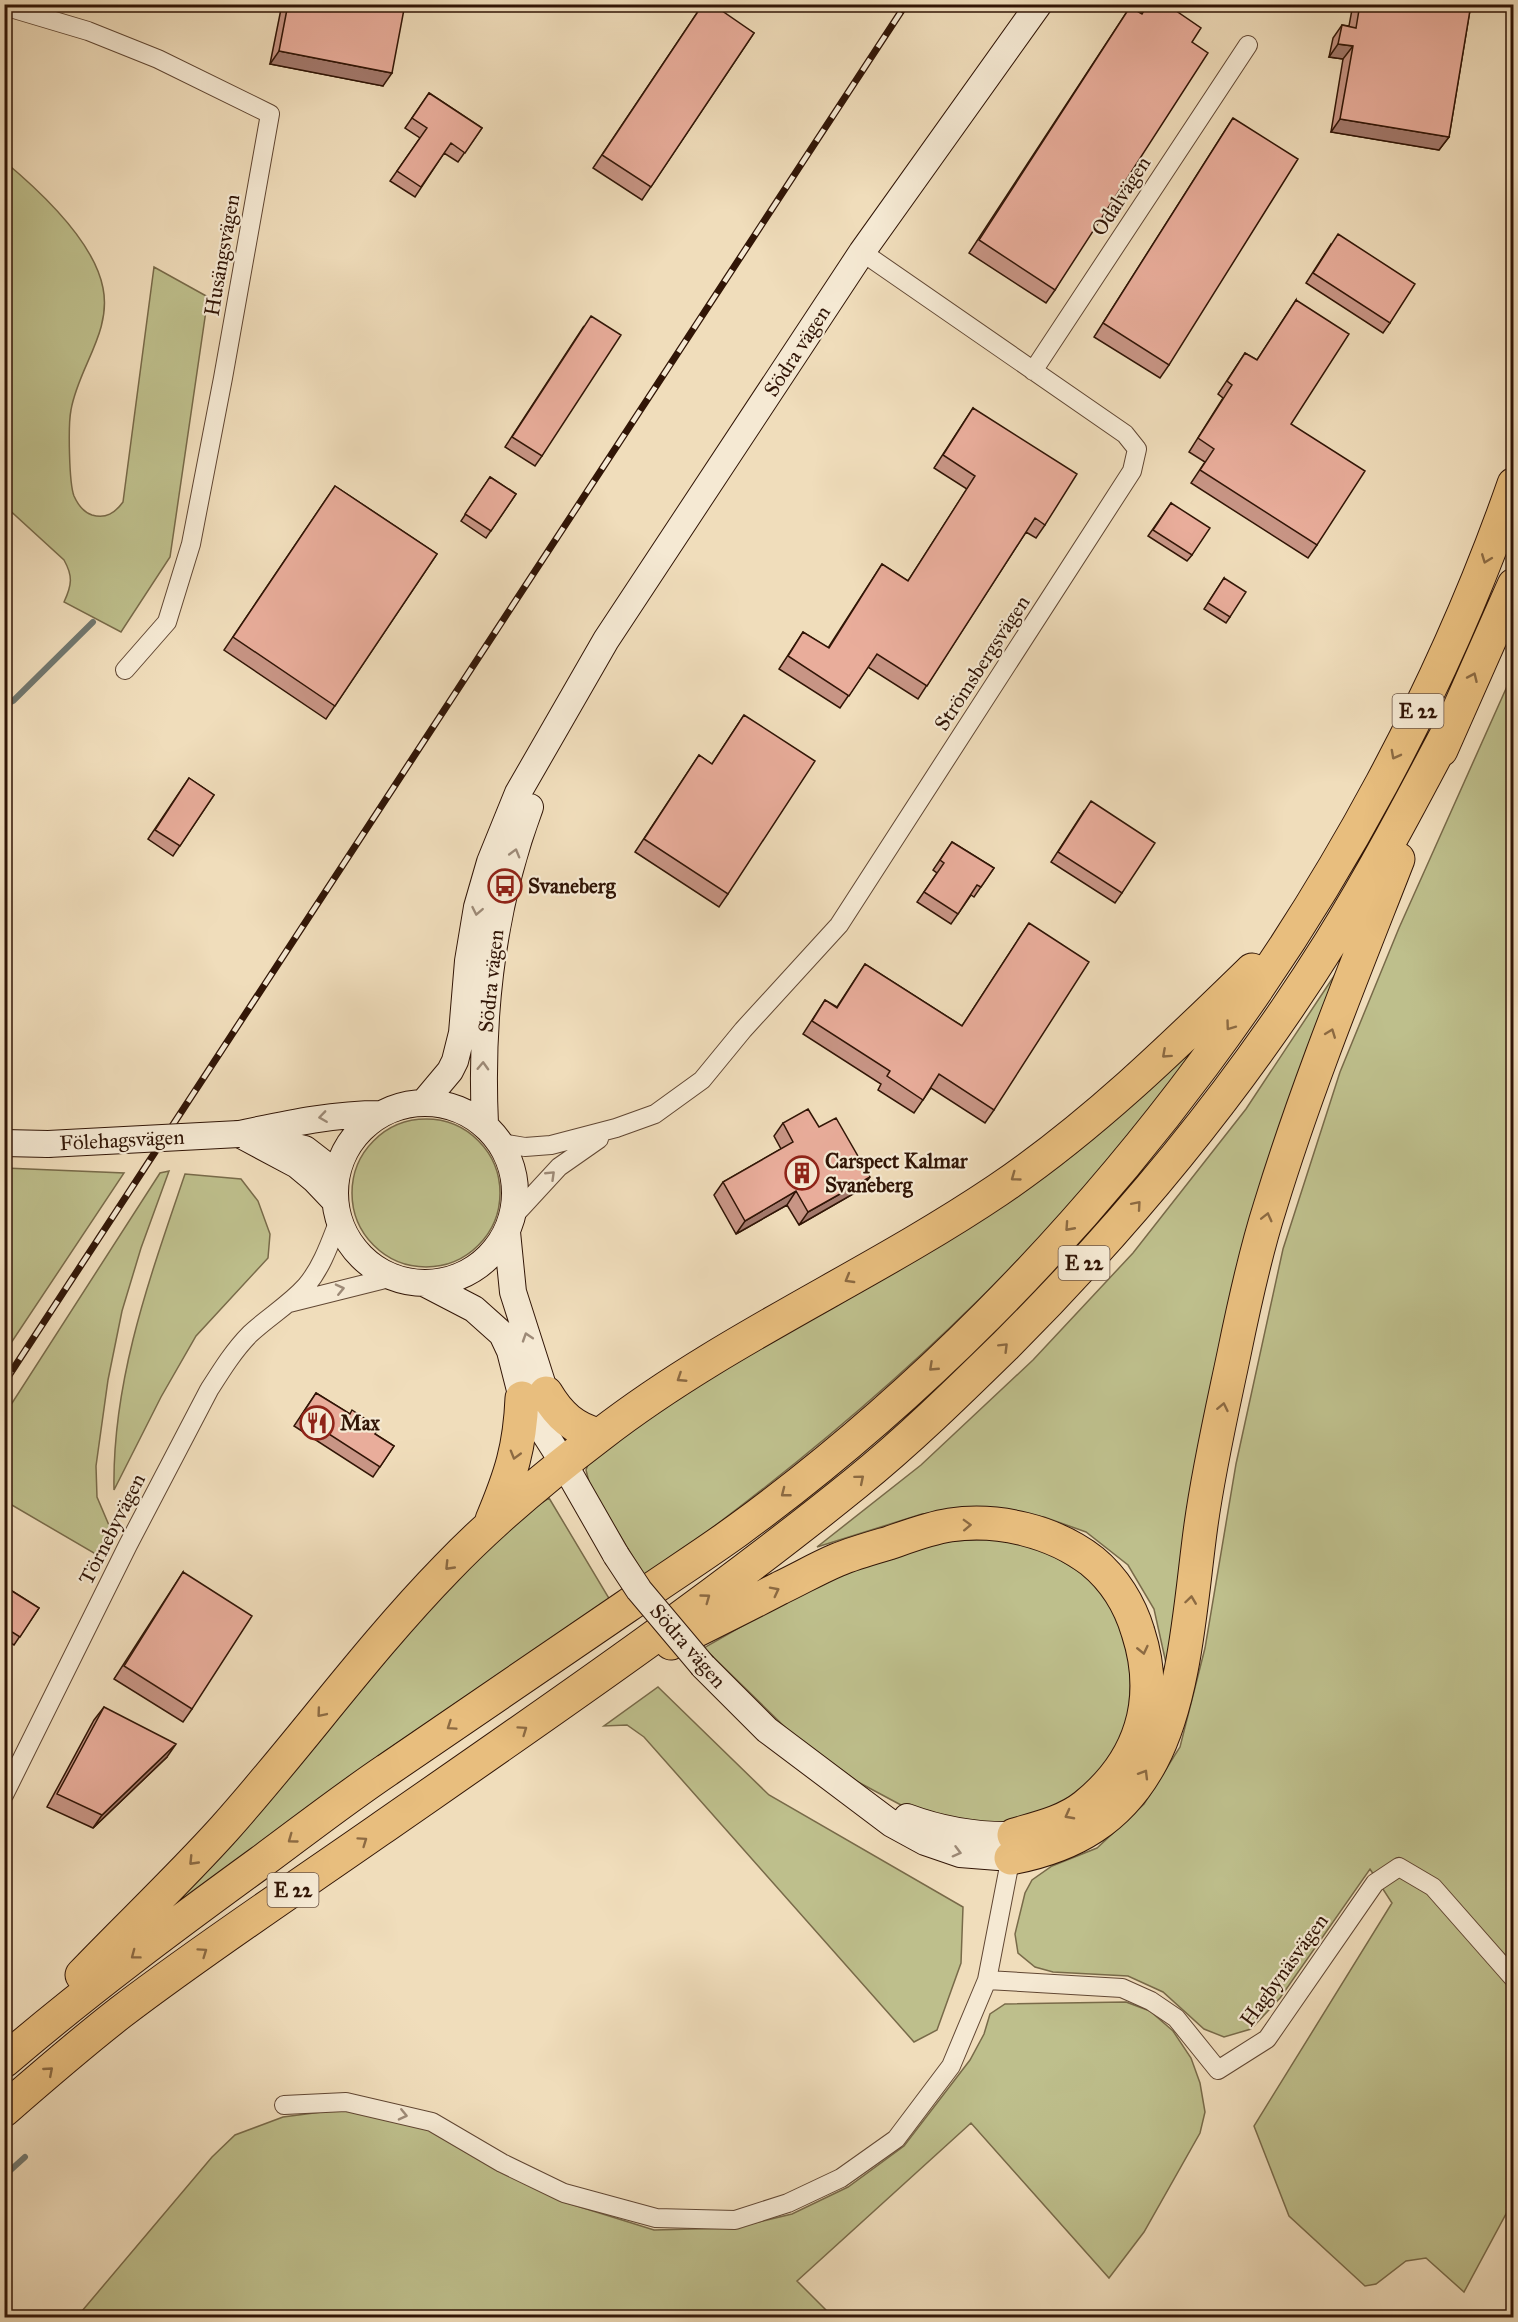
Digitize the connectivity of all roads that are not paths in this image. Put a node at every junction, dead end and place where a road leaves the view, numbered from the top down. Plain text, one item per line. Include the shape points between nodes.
1 (1039, 4) edge
2 (4, 6) edge
3 (1248, 45) dead end
4 (862, 252) junction
5 (1033, 371) junction
6 (1514, 484) edge
7 (1514, 585) edge
8 (125, 670) dead end
9 (568, 705) junction
10 (1449, 730) junction
11 (1298, 925) junction
12 (424, 1102) junction
13 (381, 1114) junction
14 (616, 1128) junction
15 (239, 1134) junction
16 (493, 1134) junction
17 (4, 1143) edge
18 (336, 1173) junction
19 (337, 1210) junction
20 (509, 1225) junction
21 (393, 1277) junction
22 (424, 1283) junction
23 (288, 1304) junction
24 (534, 1395) junction
25 (599, 1435) junction
26 (564, 1464) junction
27 (490, 1525) junction
28 (591, 1683) junction
29 (4, 1795) edge
30 (1012, 1847) junction
31 (1514, 1979) edge
32 (987, 1980) junction
33 (4, 2055) edge
34 (4, 2061) edge
35 (284, 2105) dead end
36 (4, 2110) edge

1 - 4 main road, Södra vägen
2 - 8 street, Husängsvägen via 88,31 158,59 270,114 191,544 167,622
3 - 5 street, Odalvägen
4 - 5 street, Strömsbergsvägen
4 - 9 main road, Södra vägen via 606,640
5 - 14 street, Strömsbergsvägen via 1125,434 1137,449 1132,471 839,925 702,1080 655,1114
6 -> 11 highway, E 22 via 1473,593 1415,717 1356,830
10 -> 7 highway, E 22
9 -> 12 main road, Södra vägen via 518,793 490,862 477,907 459,1048 450,1071
16 -> 9 main road, Södra vägen via 483,1080 484,1038 500,906 521,830
28 -> 10 highway, E 22 via 860,1480 959,1392 1138,1205 1272,1030 1323,953 1386,848
30 -> 10 highway via 1039,1853 1096,1826 1138,1783 1166,1731 1183,1658 1208,1481 1269,1208 1320,1060
11 -> 25 highway via 1115,1100 999,1190 740,1340
11 -> 34 highway, E 22 via 1243,1009 1110,1182 1021,1281 935,1366 839,1451 739,1529 379,1775 101,1981
12 - 13 main road via 401,1105
12 - 16 main road via 456,1108
13 -> 15 main road, Fölehagsvägen via 319,1117
13 - 18 main road via 352,1140
14 - 16 street, Strömsbergsvägen via 551,1145 525,1147
20 -> 14 street, Strömsbergsvägen via 559,1167
15 - 17 main road, Fölehagsvägen, bridge
15 - 18 main road, Fölehagsvägen via 305,1149
15 - 19 main road via 297,1166 315,1180
16 - 20 main road via 510,1160 515,1179 516,1199
18 - 19 main road
19 - 21 main road via 347,1239 360,1255
19 - 23 street, Törnebyvägen via 318,1268
20 - 22 main road via 487,1259 468,1272
24 -> 20 main road, Södra vägen via 513,1292
21 - 22 main road
23 -> 21 street, Törnebyvägen
22 - 24 main road, Södra vägen via 474,1308 502,1334
23 - 29 street, Törnebyvägen via 248,1337 209,1390
24 - 25 highway via 572,1425
24 - 26 main road, Södra vägen
24 -> 27 highway via 507,1486
25 - 26 highway
26 - 27 highway
26 - 30 main road, Södra vägen, bridge via 639,1590 703,1666 767,1730 892,1824 926,1842 960,1854
27 -> 33 highway via 412,1607 224,1830
28 -> 30 highway via 836,1560 950,1525 1008,1526 1040,1533 1093,1562 1114,1584 1131,1611 1148,1669 1148,1698 1140,1730 1126,1760 1107,1786 1084,1807
36 -> 28 highway, E 22 via 120,2013 202,1952
30 - 32 street
31 - 32 street, Hagbynäsvägen via 1433,1887 1399,1867 1375,1883 1267,2039 1218,2070 1176,2019 1151,2001 1122,1988
35 -> 32 street via 346,2102 432,2122 564,2193 656,2218 735,2220 788,2203 842,2178 896,2139 951,2066

